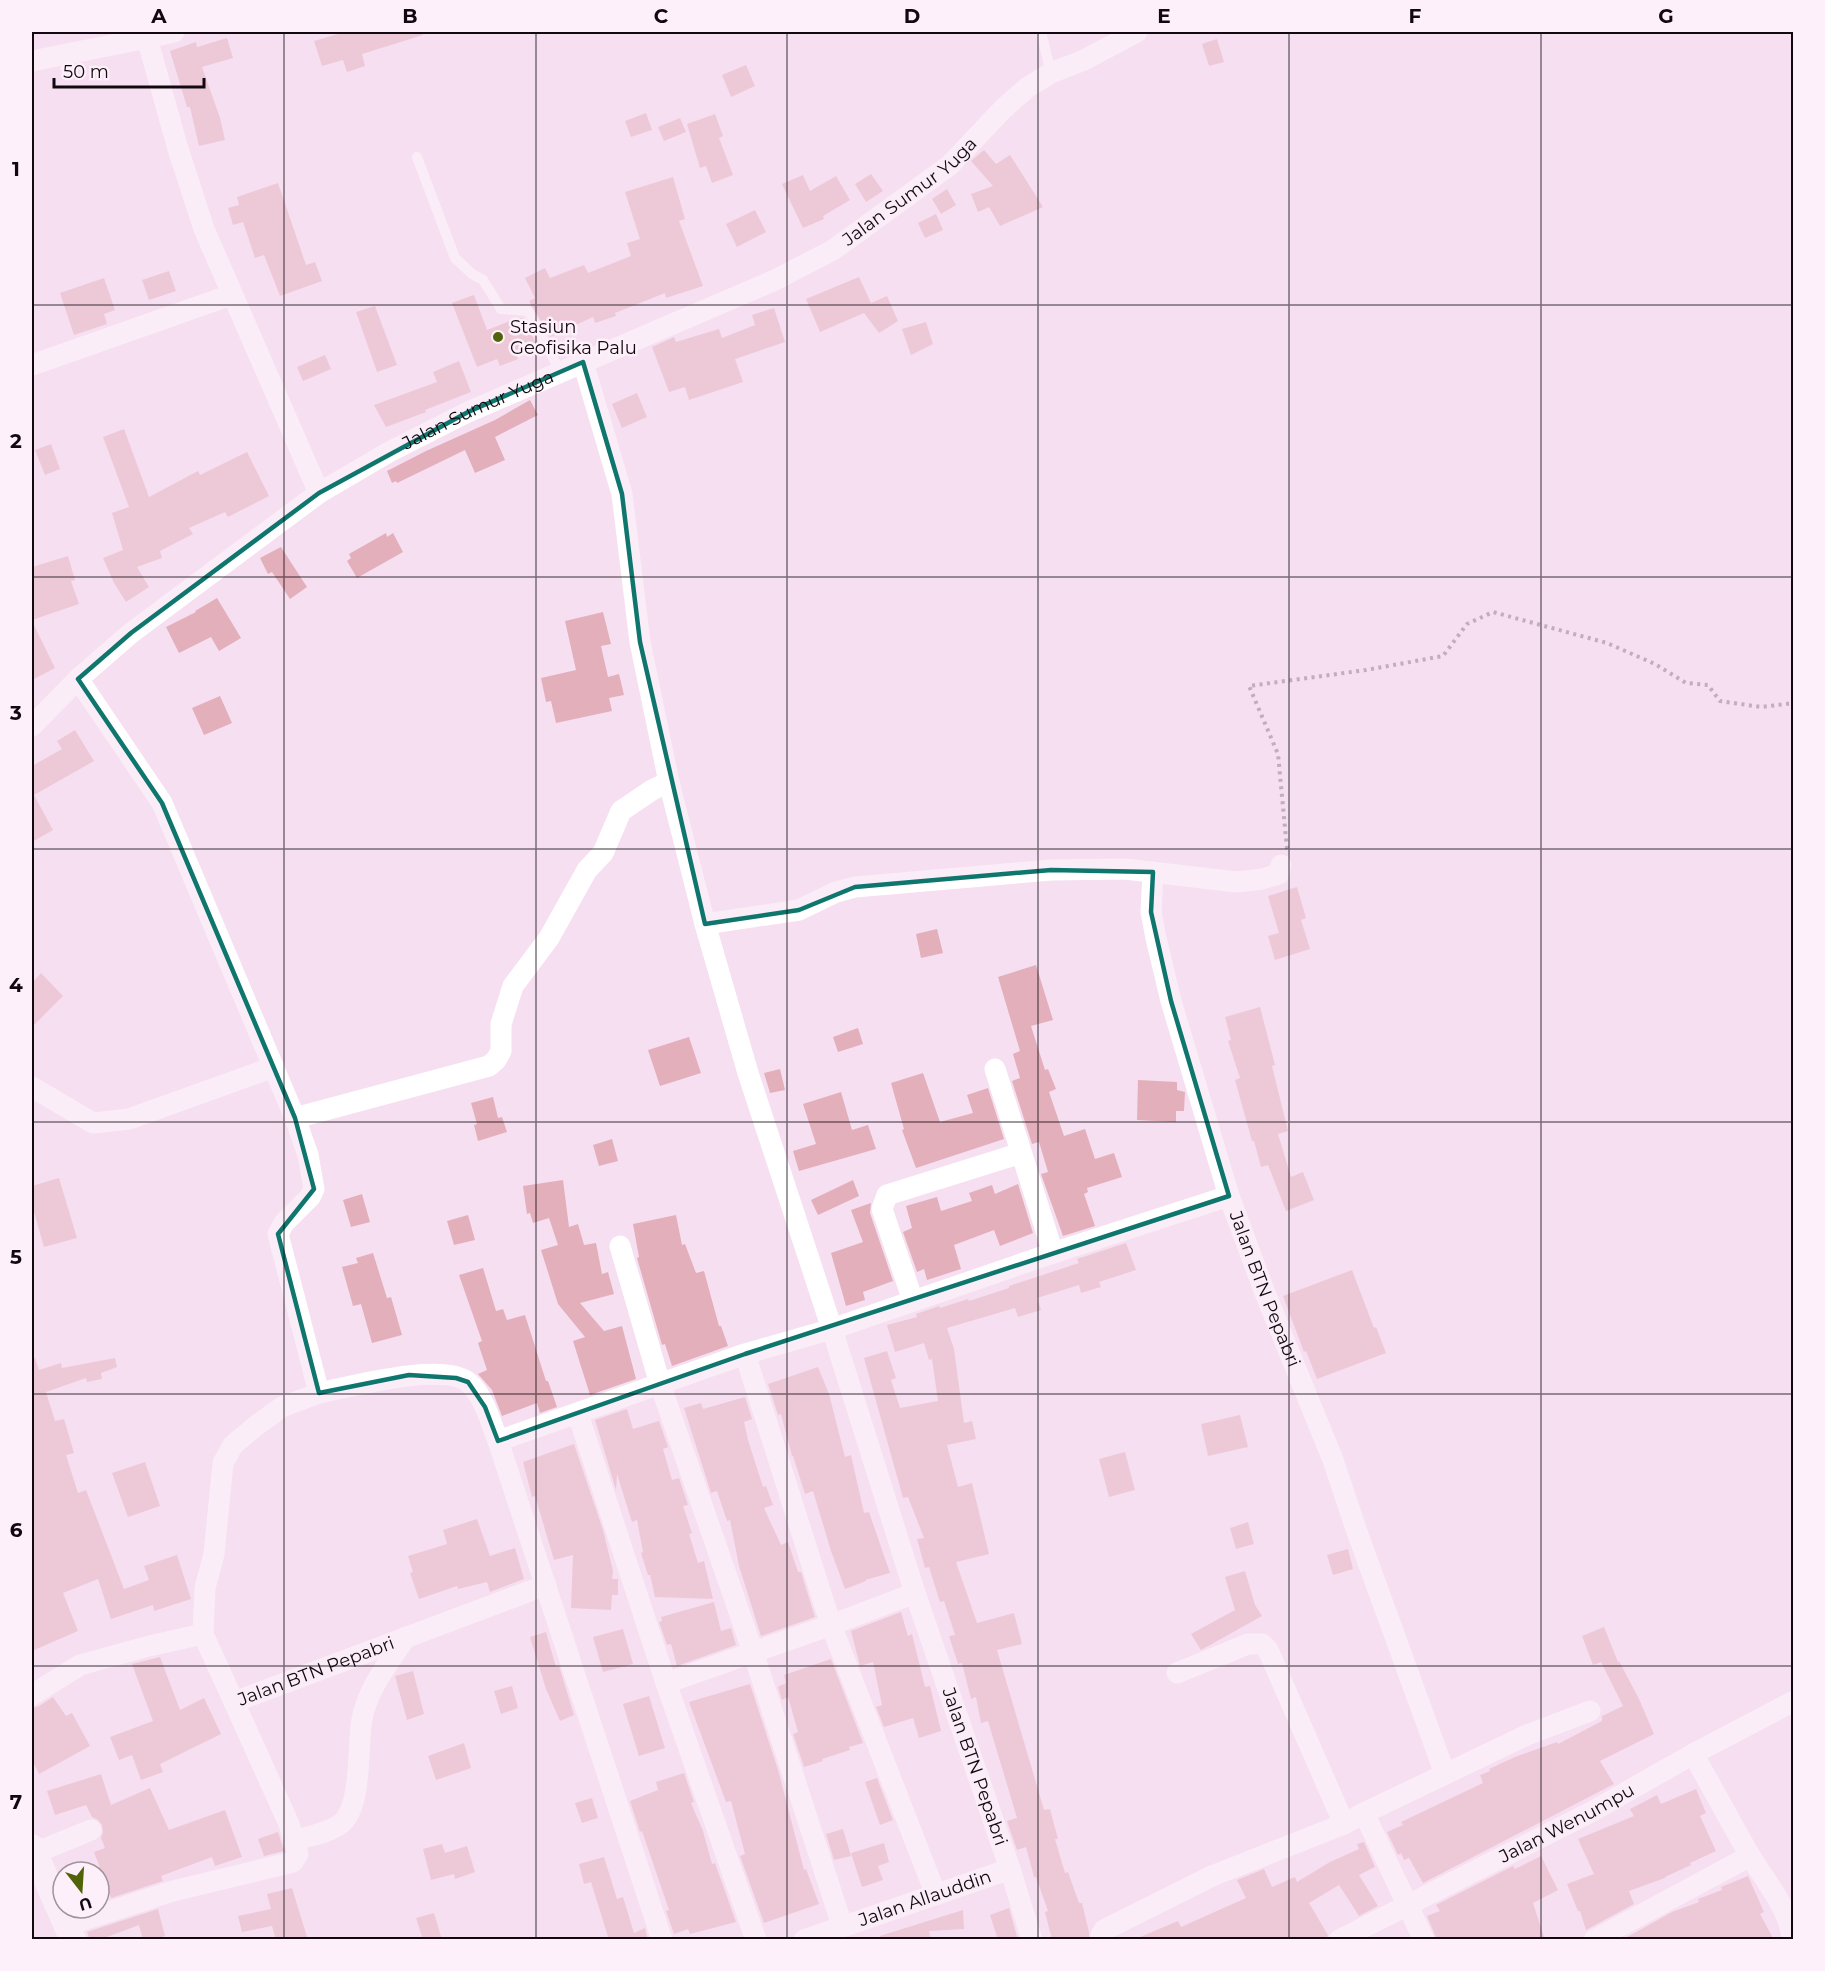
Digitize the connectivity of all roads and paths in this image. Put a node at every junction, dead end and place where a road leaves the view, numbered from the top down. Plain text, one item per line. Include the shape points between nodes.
1 (174, 32) edge
2 (1041, 32) edge
3 (1137, 32) edge
4 (134, 37) edge
5 (32, 61) edge
6 (1051, 73) junction
7 (417, 157) dead end
8 (231, 296) junction
9 (583, 362) junction
10 (32, 365) edge
11 (560, 371) junction
12 (319, 493) junction
13 (78, 679) junction
14 (1794, 703) edge
15 (32, 726) edge
16 (669, 782) junction
17 (1281, 865) joint
18 (1154, 872) junction
19 (705, 924) junction
20 (274, 1067) junction
21 (995, 1069) dead end
22 (32, 1088) edge
23 (295, 1118) junction
24 (1021, 1153) junction
25 (1229, 1197) junction
26 (620, 1246) dead end
27 (1053, 1253) junction
28 (913, 1301) junction
29 (832, 1329) junction
30 (744, 1354) junction
31 (660, 1384) junction
32 (319, 1393) junction
33 (578, 1413) junction
34 (498, 1441) junction
35 (546, 1585) junction
36 (915, 1593) junction
37 (831, 1625) junction
38 (203, 1634) junction
39 (406, 1637) junction
40 (753, 1652) junction
41 (1177, 1673) dead end
42 (666, 1683) junction
43 (32, 1695) edge
44 (1794, 1701) edge
45 (234, 1702) junction
46 (1590, 1711) dead end
47 (1693, 1754) junction
48 (1445, 1774) junction
49 (1364, 1812) junction
50 (1344, 1824) junction
51 (91, 1830) dead end
52 (295, 1840) junction
53 (34, 1856) edge
54 (1750, 1856) junction
55 (1010, 1869) junction
56 (936, 1895) junction
57 (1407, 1905) junction
58 (842, 1925) junction
59 (70, 1932) edge
60 (662, 1940) edge
61 (756, 1940) edge
62 (804, 1940) edge
63 (1032, 1940) edge
64 (1102, 1940) edge
65 (1339, 1940) edge
66 (1424, 1940) edge
67 (1594, 1940) edge
68 (1792, 1940) edge

1 - 4 street
2 - 6 lane
3 - 6 street, Jalan Sumur Yuga
4 - 5 street
4 - 8 street
6 - 9 street, Jalan Sumur Yuga via 1004,108 950,165 833,250 775,280
7 - 11 lane via 455,258 483,280 501,309 528,311
8 - 10 street
8 - 12 street
9 - 11 street, Jalan Sumur Yuga
9 - 16 street via 622,494 635,609
11 - 12 street, Jalan Sumur Yuga via 388,452
12 - 13 street, Jalan Sumur Yuga via 131,633
13 - 15 street, Jalan Sumur Yuga
13 - 20 street via 162,803
14 - 17 path via 1761,707 1720,701 1708,685 1686,683 1607,643 1493,612 1467,624 1443,656 1249,686 1278,754 1287,853
16 - 19 street
16 - 23 street via 621,811 603,853 587,870 549,938 513,986 501,1024 501,1051 496,1060 489,1066
17 - 18 street via 1279,874 1236,882
18 - 19 street via 1009,872 855,887 799,910
18 - 25 street via 1151,912 1156,938
19 - 29 street via 748,1073
20 - 22 street via 129,1119 93,1123
20 - 23 street
21 - 24 street
23 - 32 street via 314,1189 278,1234
24 - 27 street
24 - 28 street via 887,1195 882,1209
25 - 27 street, Jalan BTN Pepabri
25 - 48 street, Jalan BTN Pepabri via 1333,1460
26 - 31 street
27 - 28 street, Jalan BTN Pepabri
28 - 29 street, Jalan BTN Pepabri
29 - 30 street, Jalan BTN Pepabri
29 - 36 street, Jalan BTN Pepabri
30 - 31 street, Jalan BTN Pepabri
30 - 37 street
31 - 33 street, Jalan BTN Pepabri
31 - 40 street
32 - 34 street via 409,1375 456,1378 468,1382 485,1407
32 - 38 street via 282,1407 257,1425 233,1445 223,1463 215,1544 205,1588
33 - 34 street, Jalan BTN Pepabri
33 - 42 street
34 - 35 street
35 - 39 street, Jalan BTN Pepabri
35 - 60 street
36 - 37 street
36 - 55 street, Jalan BTN Pepabri
37 - 40 street
37 - 56 street
38 - 43 street via 80,1665
38 - 45 street
39 - 45 street, Jalan BTN Pepabri
39 - 52 street via 378,1678 362,1717 358,1780 352,1806 341,1824
40 - 42 street
40 - 58 street
41 - 50 street via 1248,1644 1262,1644
42 - 61 street
44 - 47 street, Jalan Wenumpu
45 - 52 street, Jalan BTN Pepabri
46 - 48 street
47 - 54 street
47 - 57 street, Jalan Wenumpu via 1593,1811
48 - 49 street
49 - 50 street
49 - 57 street
50 - 64 street via 1212,1876 1104,1930
51 - 53 street
52 - 59 street via 298,1854 293,1862 173,1891
53 - 59 street
54 - 67 street
54 - 68 street via 1791,1928
55 - 56 street, Jalan Allauddin
55 - 63 street, Jalan BTN Pepabri
56 - 58 street, Jalan Allauddin
57 - 65 street, Jalan Wenumpu
57 - 66 street
58 - 62 street, Jalan Allauddin

